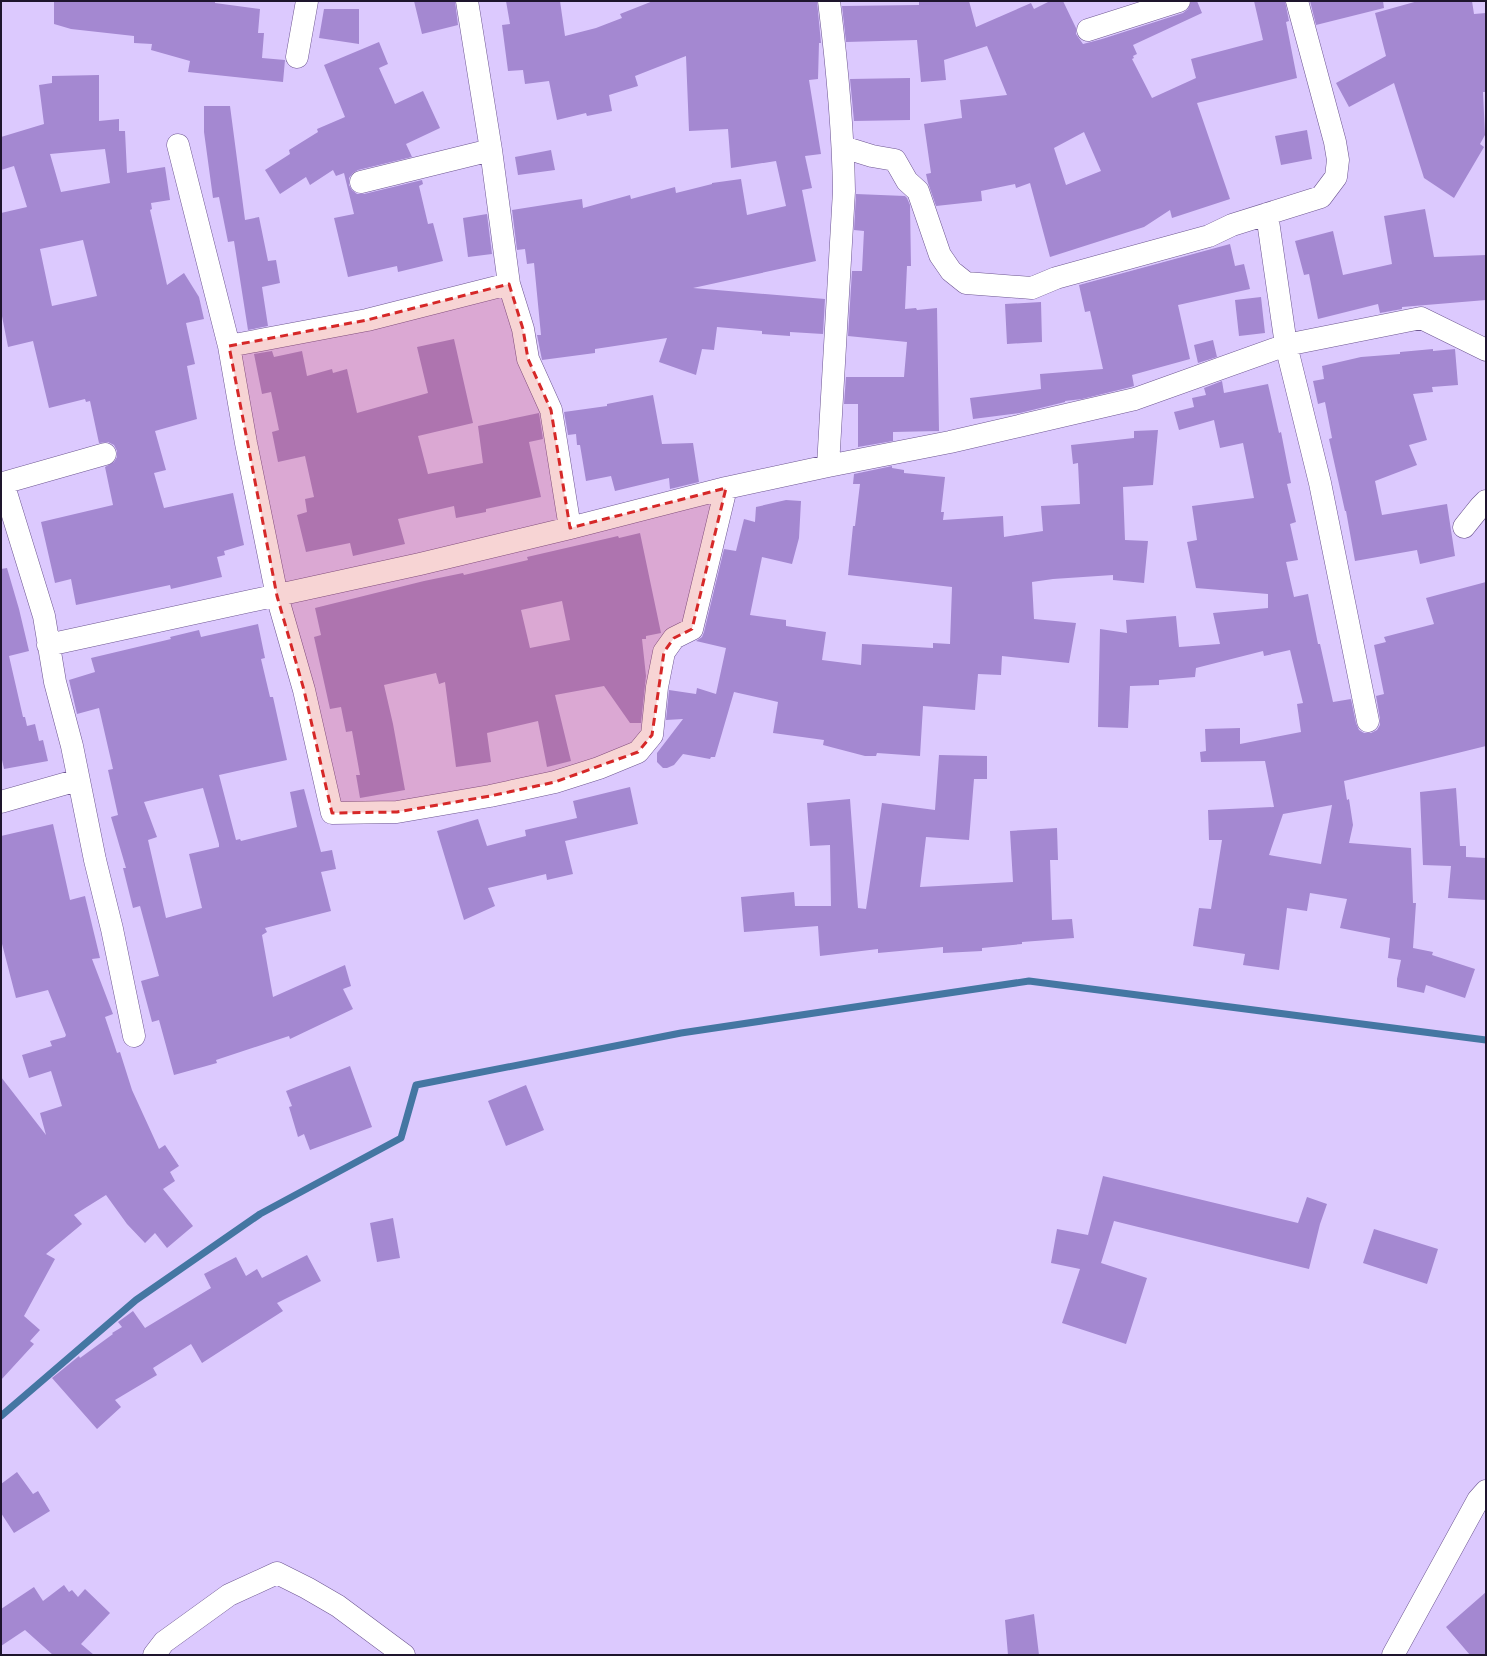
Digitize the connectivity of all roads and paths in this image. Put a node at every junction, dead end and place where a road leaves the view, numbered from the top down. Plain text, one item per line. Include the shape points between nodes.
1 (307, 1) edge
2 (467, 1) edge
3 (829, 1) edge
4 (1179, 1) edge
5 (1297, 1) edge
6 (1088, 30) dead end
7 (296, 57) dead end
8 (178, 146) dead end
9 (843, 147) junction
10 (491, 150) junction
11 (361, 182) dead end
12 (1267, 214) junction
13 (508, 284) junction
14 (1286, 345) junction
15 (229, 346) junction
16 (1486, 350) edge
17 (105, 454) dead end
18 (828, 466) junction
19 (2, 479) edge
20 (726, 488) junction
21 (1486, 502) edge
22 (1, 518) edge
23 (1464, 527) dead end
24 (570, 528) junction
25 (277, 596) junction
26 (48, 645) junction
27 (1368, 721) dead end
28 (78, 780) junction
29 (1, 802) edge
30 (134, 1036) dead end
31 (1483, 1500) edge
32 (154, 1655) edge
33 (404, 1655) edge
34 (1393, 1655) edge

1 - 7 street
2 - 10 street
3 - 9 street via 839,84
4 - 6 street
5 - 12 street via 1335,142 1338,160 1336,177 1321,197
8 - 15 street
9 - 12 street via 895,160 907,181 918,191 940,254 951,271 966,283 1032,288 1056,278 1209,236 1232,224
9 - 18 street via 844,191
10 - 11 street
10 - 13 street
12 - 14 street
13 - 15 street via 367,320
13 - 24 street via 523,329 528,359 551,410
14 - 16 street via 1421,318
14 - 18 street via 1135,399 950,442
14 - 27 street via 1320,483
15 - 25 street
17 - 19 street
18 - 20 street
19 - 22 street
19 - 26 street via 44,616
20 - 24 street
20 - 25 street via 692,629 674,638 664,652 652,735 638,752 555,782 397,812 332,813 304,690
21 - 23 street
24 - 25 street
25 - 26 street
26 - 28 street
28 - 29 street
28 - 30 street
31 - 34 street
32 - 33 street via 164,1642 229,1595 277,1573 338,1606

